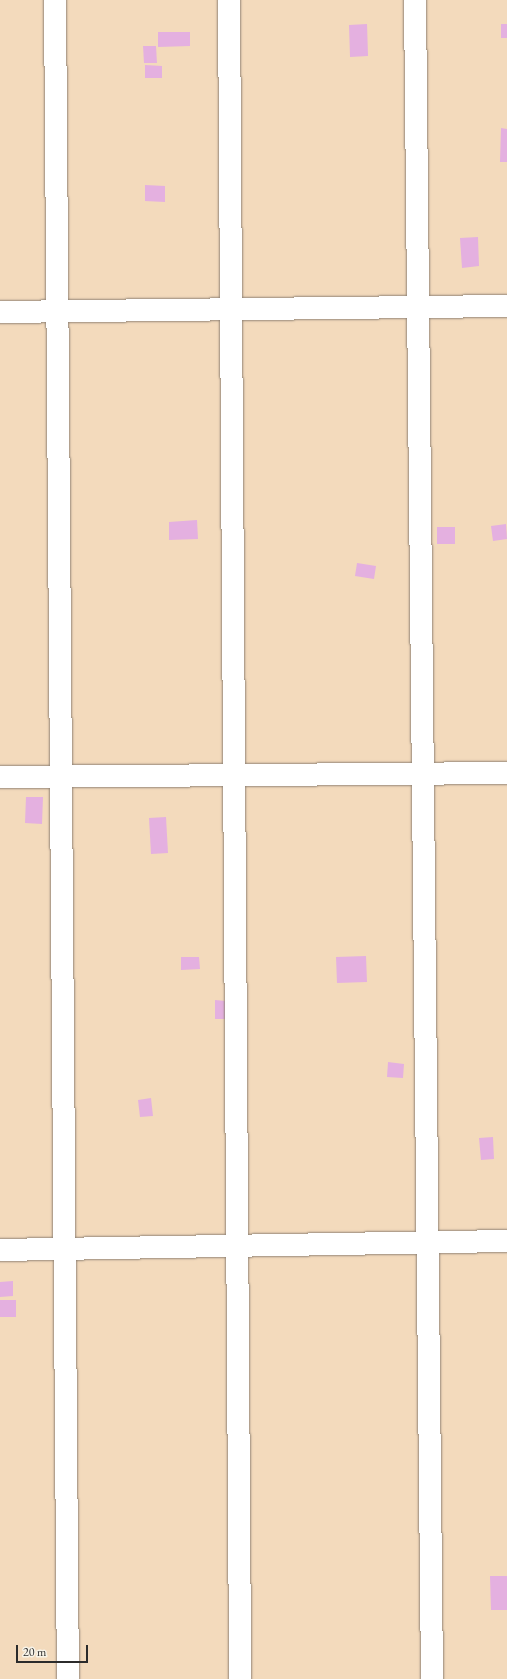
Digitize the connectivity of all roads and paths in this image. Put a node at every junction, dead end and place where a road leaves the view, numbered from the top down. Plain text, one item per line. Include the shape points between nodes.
1 (55, 0) edge
2 (229, 0) edge
3 (415, 0) edge
4 (507, 306) edge
5 (418, 307) junction
6 (231, 309) junction
7 (57, 311) junction
8 (0, 312) edge
9 (422, 773) junction
10 (507, 773) edge
11 (234, 775) junction
12 (61, 776) junction
13 (0, 777) edge
14 (507, 1241) edge
15 (428, 1243) junction
16 (237, 1246) junction
17 (65, 1249) junction
18 (0, 1250) edge
19 (68, 1679) edge
20 (240, 1679) edge
21 (432, 1679) edge

1 - 7 street
2 - 6 street
3 - 5 street
4 - 5 street
5 - 6 street
5 - 9 street
6 - 7 street
6 - 11 street
7 - 8 street
7 - 12 street
9 - 10 street
9 - 11 street
9 - 15 street
11 - 12 street
11 - 16 street
12 - 13 street
12 - 17 street
14 - 15 street
15 - 16 street
15 - 21 street
16 - 17 street
16 - 20 street
17 - 18 street
17 - 19 street

